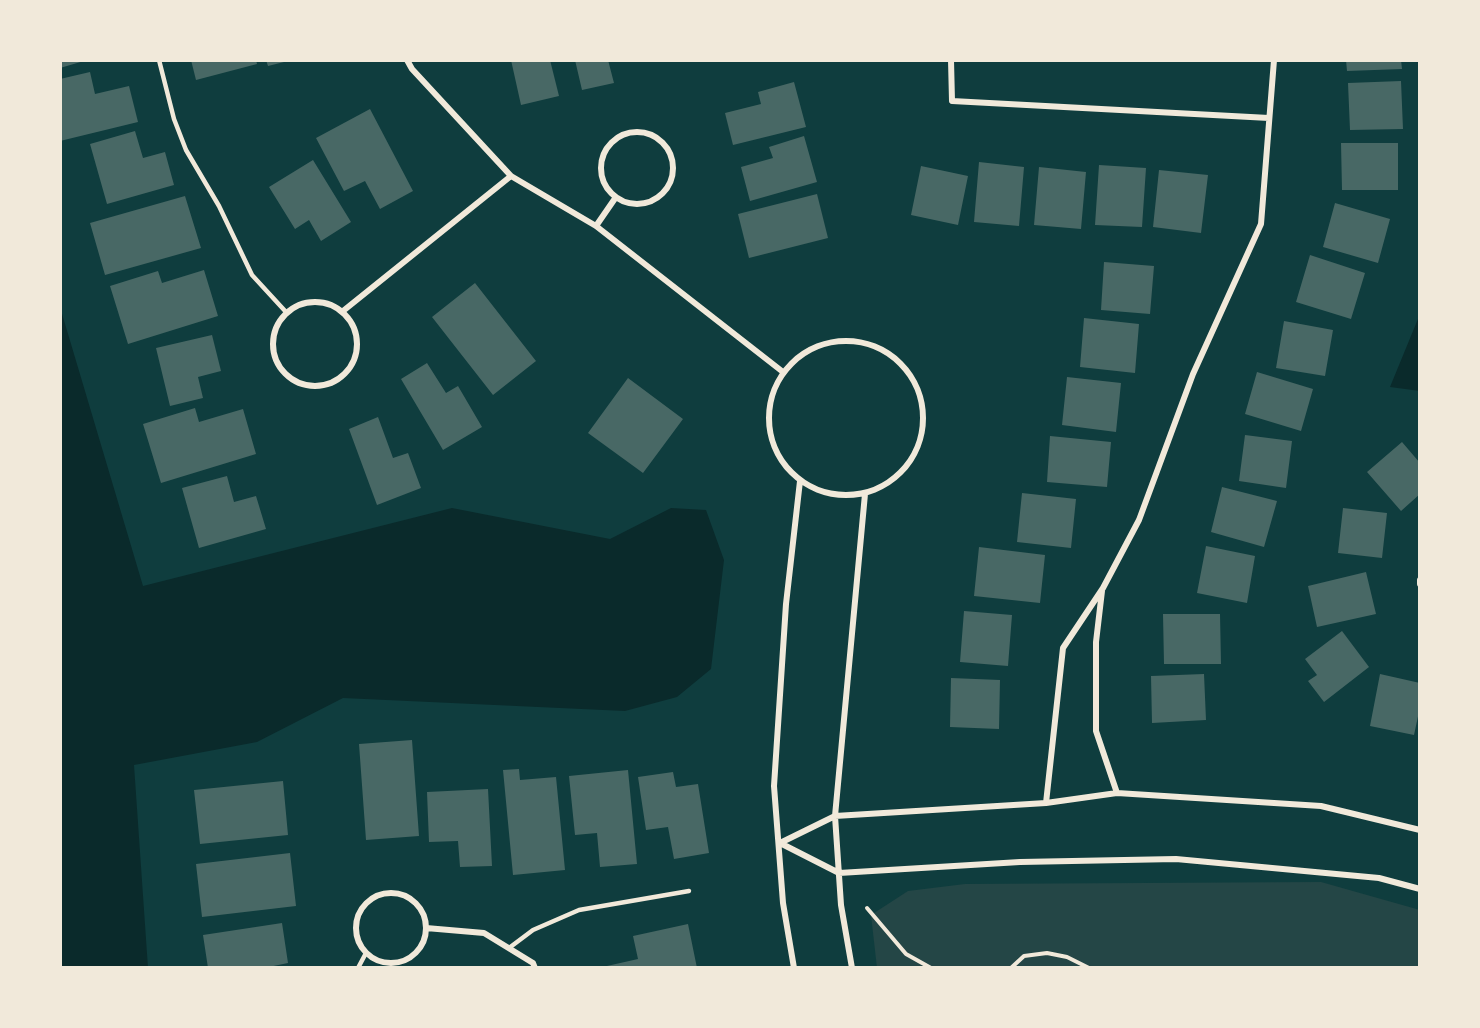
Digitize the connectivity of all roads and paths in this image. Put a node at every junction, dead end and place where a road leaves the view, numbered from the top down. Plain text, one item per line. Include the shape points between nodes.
1 (159, 60) edge
2 (407, 60) edge
3 (951, 60) edge
4 (1274, 60) edge
5 (1269, 118) junction
6 (511, 176) junction
7 (616, 197) junction
8 (596, 226) junction
9 (343, 311) junction
10 (286, 312) junction
11 (783, 372) junction
12 (800, 481) junction
13 (865, 494) junction
14 (1103, 588) junction
15 (1117, 793) junction
16 (1046, 803) junction
17 (835, 816) junction
18 (1420, 830) edge
19 (780, 843) junction
20 (839, 873) junction
21 (1420, 889) edge
22 (689, 891) dead end
23 (867, 908) dead end
24 (426, 928) junction
25 (509, 948) junction
26 (366, 953) junction
27 (534, 966) edge
28 (358, 968) edge
29 (794, 968) edge
30 (852, 968) edge
31 (931, 968) edge
32 (1011, 968) edge
33 (1089, 968) edge

1 - 10 lane via 186,150 219,206 252,275
2 - 6 street
3 - 5 street via 952,101
4 - 5 street
5 - 14 street via 1261,224 1193,374 1139,520
6 - 8 street
6 - 9 street
7 - 7 street via 627,202 646,202 662,193 669,183 671,158 657,138 647,133 625,134 607,147 602,157 603,179
7 - 8 street
8 - 11 street
9 - 10 street via 325,302 304,302
9 - 10 street via 355,328 358,349 351,368 335,382 315,387 296,382 280,369 276,359 275,329
11 - 12 street via 772,393 769,425 783,463
11 - 13 street via 800,354 828,342 859,340 887,351 910,372 922,399 924,430 913,459 892,482
12 - 13 street via 820,492 842,496
12 - 19 street via 786,604 774,786
13 - 17 street
14 - 15 street via 1096,642 1096,730
14 - 16 street via 1063,648
15 - 16 street
15 - 18 street via 1321,806
16 - 17 street
17 - 19 street
17 - 20 street
19 - 20 street
19 - 29 street via 783,903
20 - 21 street via 1020,862 1176,859 1379,878
20 - 30 street
22 - 25 lane via 579,909 533,930
23 - 31 path via 906,954
24 - 25 street via 484,933
24 - 26 street via 418,950 409,958 386,963
24 - 26 street via 419,906 410,898 399,893 377,896 367,902 356,921 359,943
25 - 27 street
26 - 28 lane
32 - 33 path via 1024,956 1047,953

